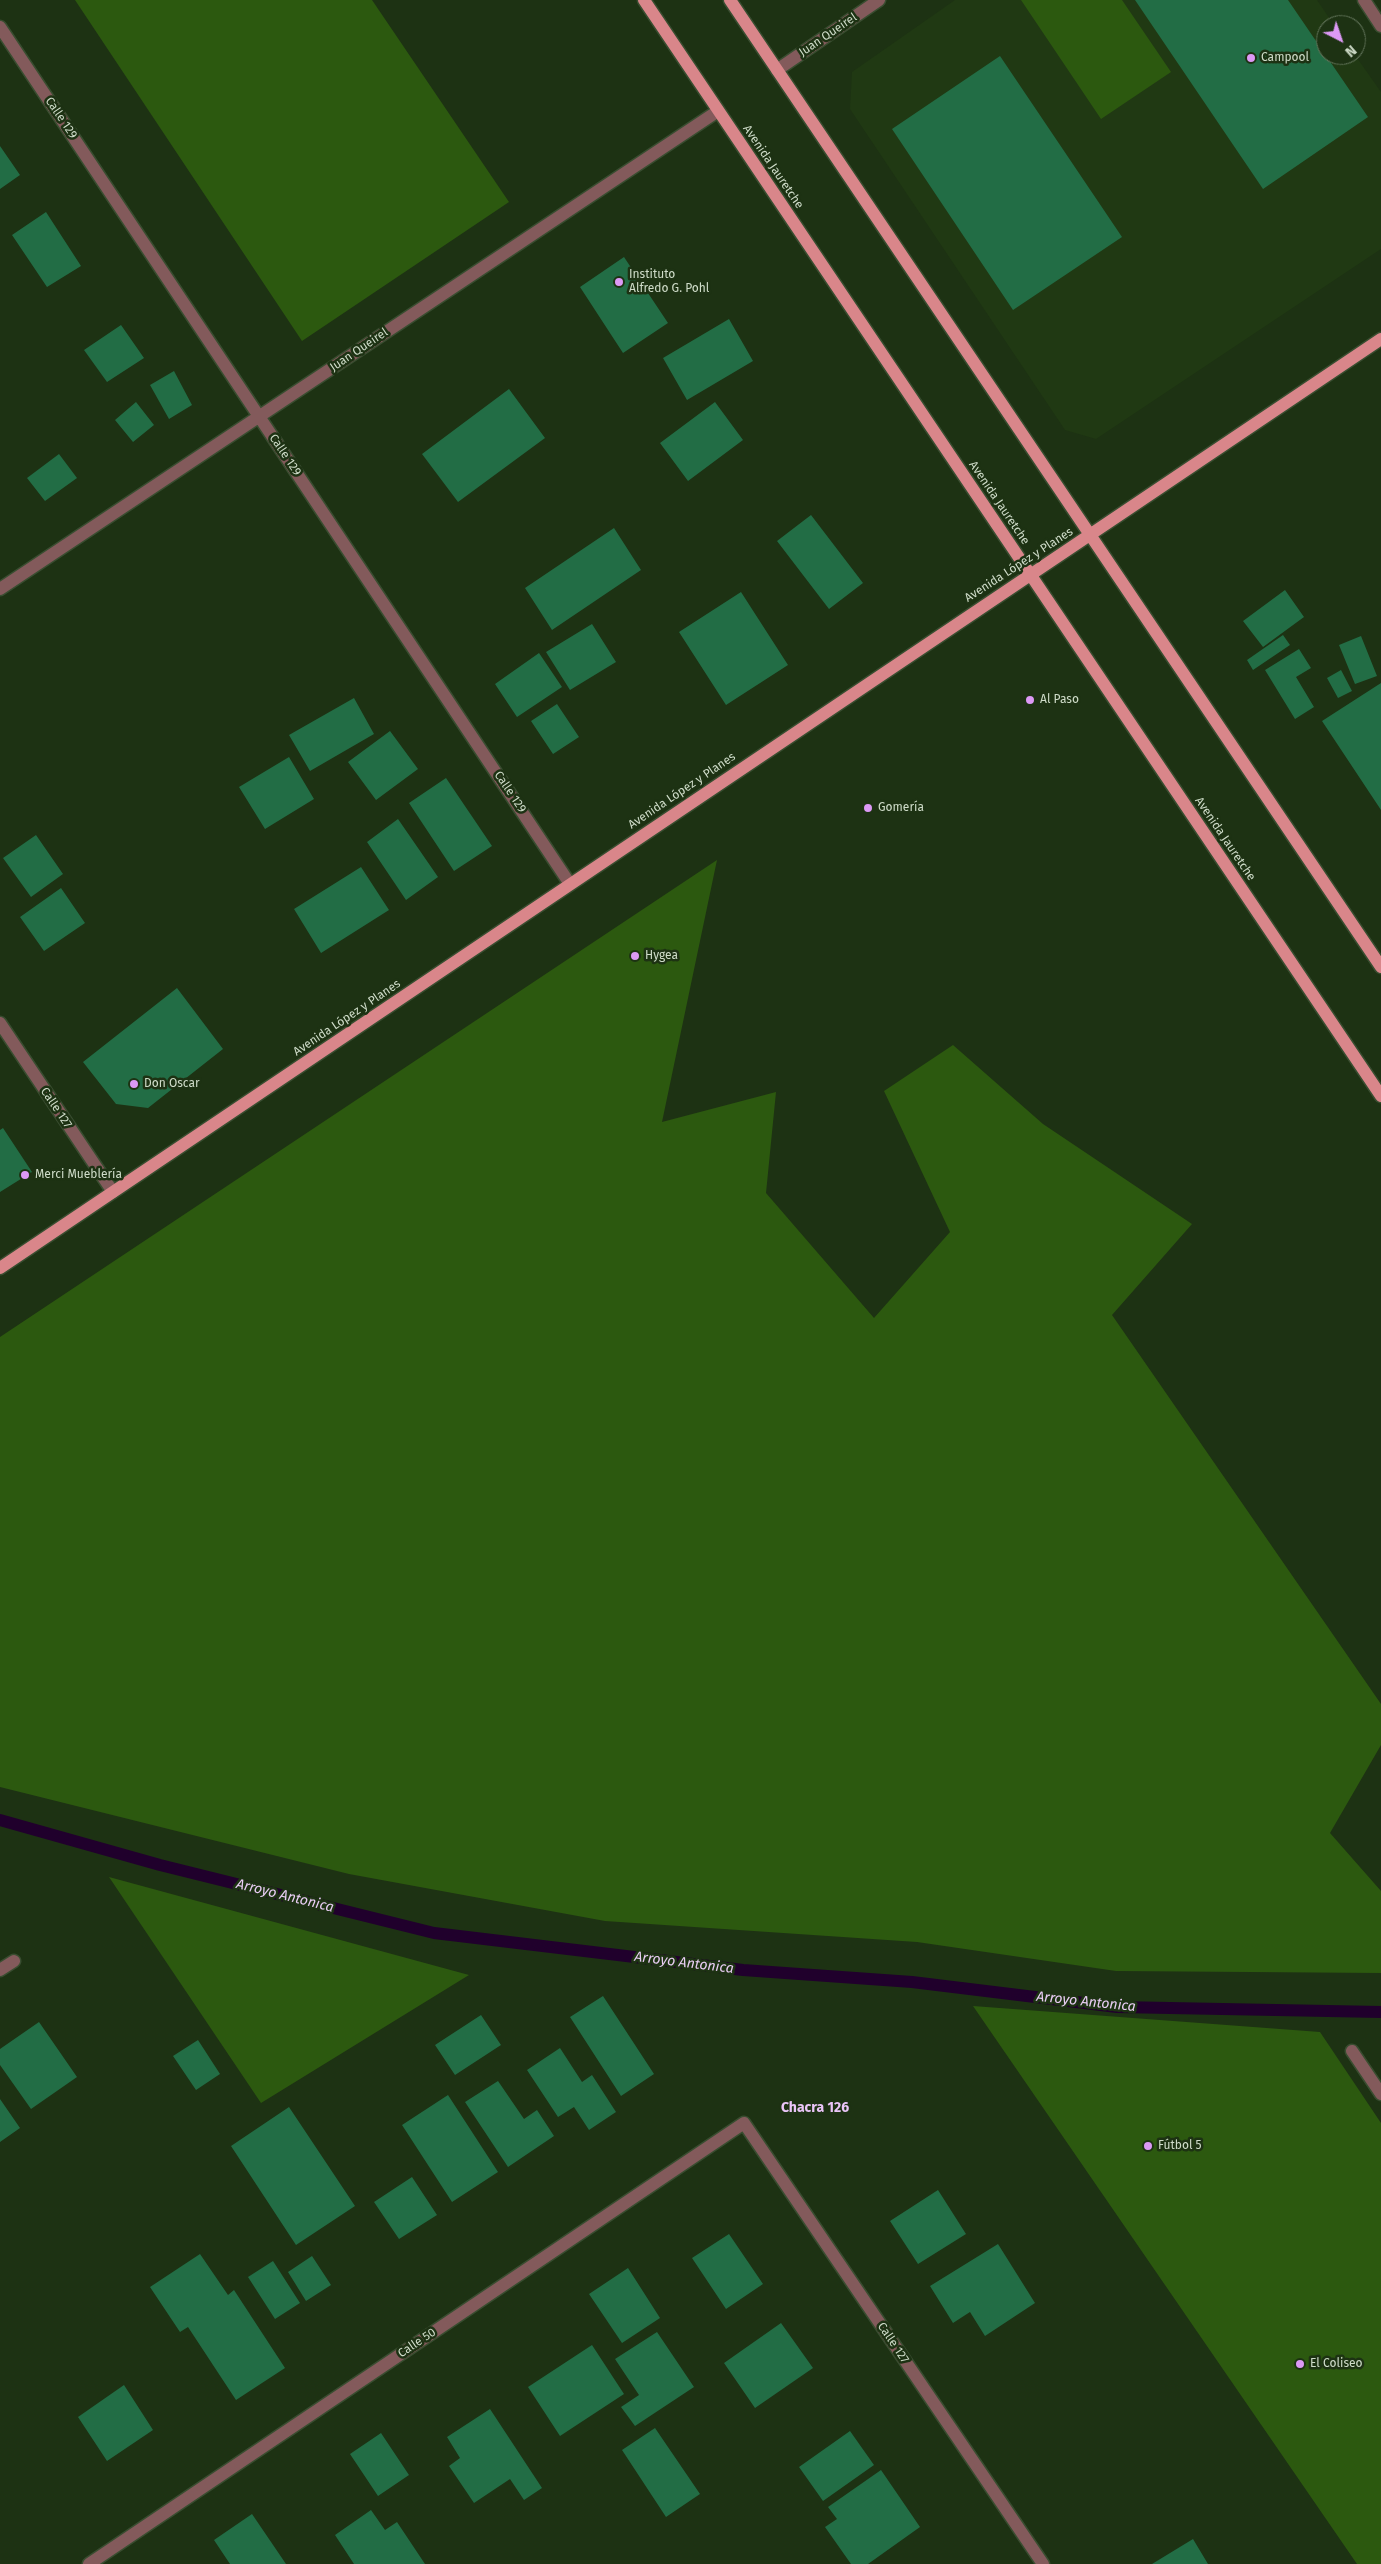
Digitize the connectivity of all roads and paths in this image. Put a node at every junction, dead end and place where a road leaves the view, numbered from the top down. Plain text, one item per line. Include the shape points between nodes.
1 (644, 0) edge
2 (730, 0) edge
3 (879, 0) edge
4 (1364, 0) edge
5 (1381, 26) edge
6 (0, 27) edge
7 (777, 70) junction
8 (718, 111) junction
9 (1381, 338) edge
10 (260, 416) junction
11 (1090, 535) junction
12 (1029, 574) junction
13 (0, 589) edge
14 (570, 884) junction
15 (1381, 967) edge
16 (0, 1023) edge
17 (1381, 1096) edge
18 (113, 1192) junction
19 (0, 1268) edge
20 (14, 1961) dead end
21 (0, 1970) edge
22 (1352, 2051) dead end
23 (1381, 2094) edge
24 (744, 2123) joint
25 (89, 2564) edge
26 (1043, 2564) edge

1 - 8 main road, Avenida Jauretche
2 - 7 main road
3 - 7 street, Juan Queirel
4 - 5 street
6 - 10 street, Calle 129
7 - 11 main road
8 - 10 street, Juan Queirel
8 - 12 main road, Avenida Jauretche
9 - 11 main road, Avenida López y Planes
10 - 13 street, Juan Queirel
10 - 14 street, Calle 129
11 - 12 main road, Avenida López y Planes
11 - 15 main road
12 - 14 main road, Avenida López y Planes
12 - 17 main road, Avenida Jauretche
14 - 18 main road, Avenida López y Planes
16 - 18 street, Calle 127
18 - 19 main road, Avenida López y Planes
20 - 21 street
22 - 23 street
24 - 25 street, Calle 50
24 - 26 street, Calle 127

